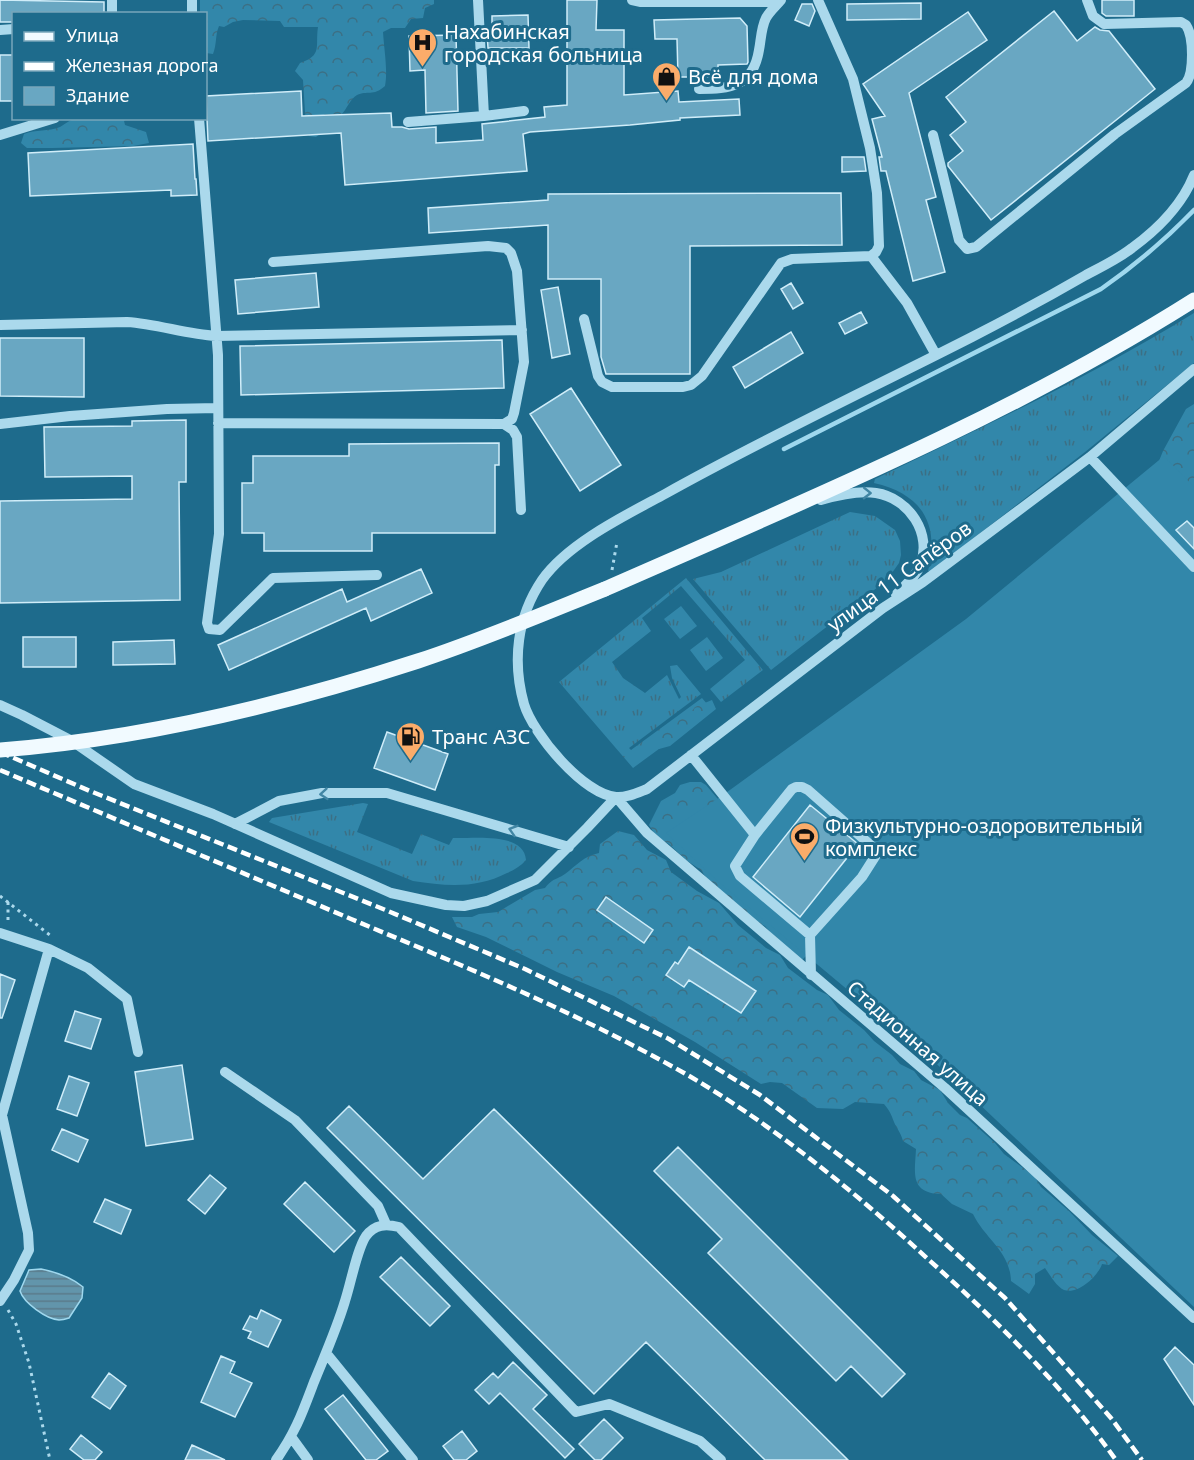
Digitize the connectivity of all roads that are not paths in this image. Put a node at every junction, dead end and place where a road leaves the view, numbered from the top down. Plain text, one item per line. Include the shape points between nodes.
1 (478, 0) edge
2 (632, 0) edge
3 (776, 0) edge
4 (781, 0) edge
5 (818, 0) edge
6 (1087, 0) edge
7 (699, 90) dead end
8 (524, 111) dead end
9 (484, 116) junction
10 (49, 120) edge
11 (199, 120) edge
12 (408, 122) dead end
13 (0, 135) edge
14 (933, 135) dead end
15 (1194, 175) edge
16 (871, 256) junction
17 (273, 262) dead end
18 (1194, 300) edge
19 (584, 319) dead end
20 (0, 325) edge
21 (522, 330) junction
22 (216, 336) junction
23 (936, 355) junction
24 (1194, 369) edge
25 (218, 408) junction
26 (218, 423) junction
27 (0, 424) edge
28 (504, 424) junction
29 (1090, 457) junction
30 (789, 508) junction
31 (521, 510) dead end
32 (1194, 567) edge
33 (377, 574) dead end
34 (883, 608) junction
35 (0, 705) edge
36 (0, 750) edge
37 (691, 755) junction
38 (616, 797) junction
39 (235, 824) junction
40 (755, 835) junction
41 (569, 847) junction
42 (4, 935) edge
43 (810, 935) junction
44 (53, 951) junction
45 (811, 975) junction
46 (138, 1052) dead end
47 (225, 1072) dead end
48 (1, 1115) edge
49 (386, 1224) junction
50 (1, 1300) edge
51 (1194, 1318) edge
52 (327, 1353) junction
53 (292, 1438) junction
54 (276, 1460) edge
55 (308, 1460) edge
56 (413, 1460) edge
57 (721, 1460) edge

1 - 9 street
2 - 3 street
4 - 7 street via 765,20 758,54 744,80 725,89
5 - 16 street via 853,79 870,148 879,246
6 - 14 street via 1093,16 1104,24 1186,25 1191,40 1190,78 971,250 959,240
8 - 9 street
9 - 12 street
10 - 13 street
11 - 22 street
15 - 23 street via 1162,224 1131,250
16 - 19 street via 792,259 781,263 702,376 691,385 607,385 598,376
16 - 23 street via 907,303
17 - 21 street via 488,246 506,248 517,271
18 - 30 main road via 1034,392
20 - 22 street via 127,322
21 - 22 street
21 - 28 street via 524,362 512,419
22 - 25 street
23 - 38 street via 606,527 561,559 543,579 520,627 519,680 525,707 538,731 569,767 601,793
24 - 29 street, улица 11 Сапёров
25 - 26 street
25 - 27 street via 76,415
26 - 28 street
26 - 33 street via 219,534 209,629 220,630 273,578
28 - 31 street via 517,437
29 - 32 street
29 - 34 street, улица 11 Сапёров
30 -> 34 street via 846,494 874,493 887,495 908,509 921,537 920,566
30 - 36 main road, bridge via 502,631 419,661 202,721
34 - 37 street, улица 11 Сапёров
35 - 39 street via 72,741 134,784
37 - 38 street, улица 11 Сапёров via 647,789
37 - 40 street
38 - 41 street
38 - 45 street, Стадионная улица via 647,833
41 -> 39 street via 387,793 322,793 279,801
39 - 41 street via 392,893 446,905 464,906 506,894 535,880
40 - 43 street via 737,860 736,872
40 - 43 street via 792,789 802,787 875,849 874,861
42 - 44 street
43 - 45 street
44 - 46 street via 88,968 127,999
44 - 48 street
45 - 51 street, Стадионная улица via 945,1088
47 - 49 street via 296,1120 378,1206
48 - 50 street via 29,1250
49 - 52 street via 367,1234 360,1247
49 - 57 street via 399,1227 576,1412 609,1404 700,1441
52 - 53 street
52 - 56 street
53 - 54 street
53 - 55 street

